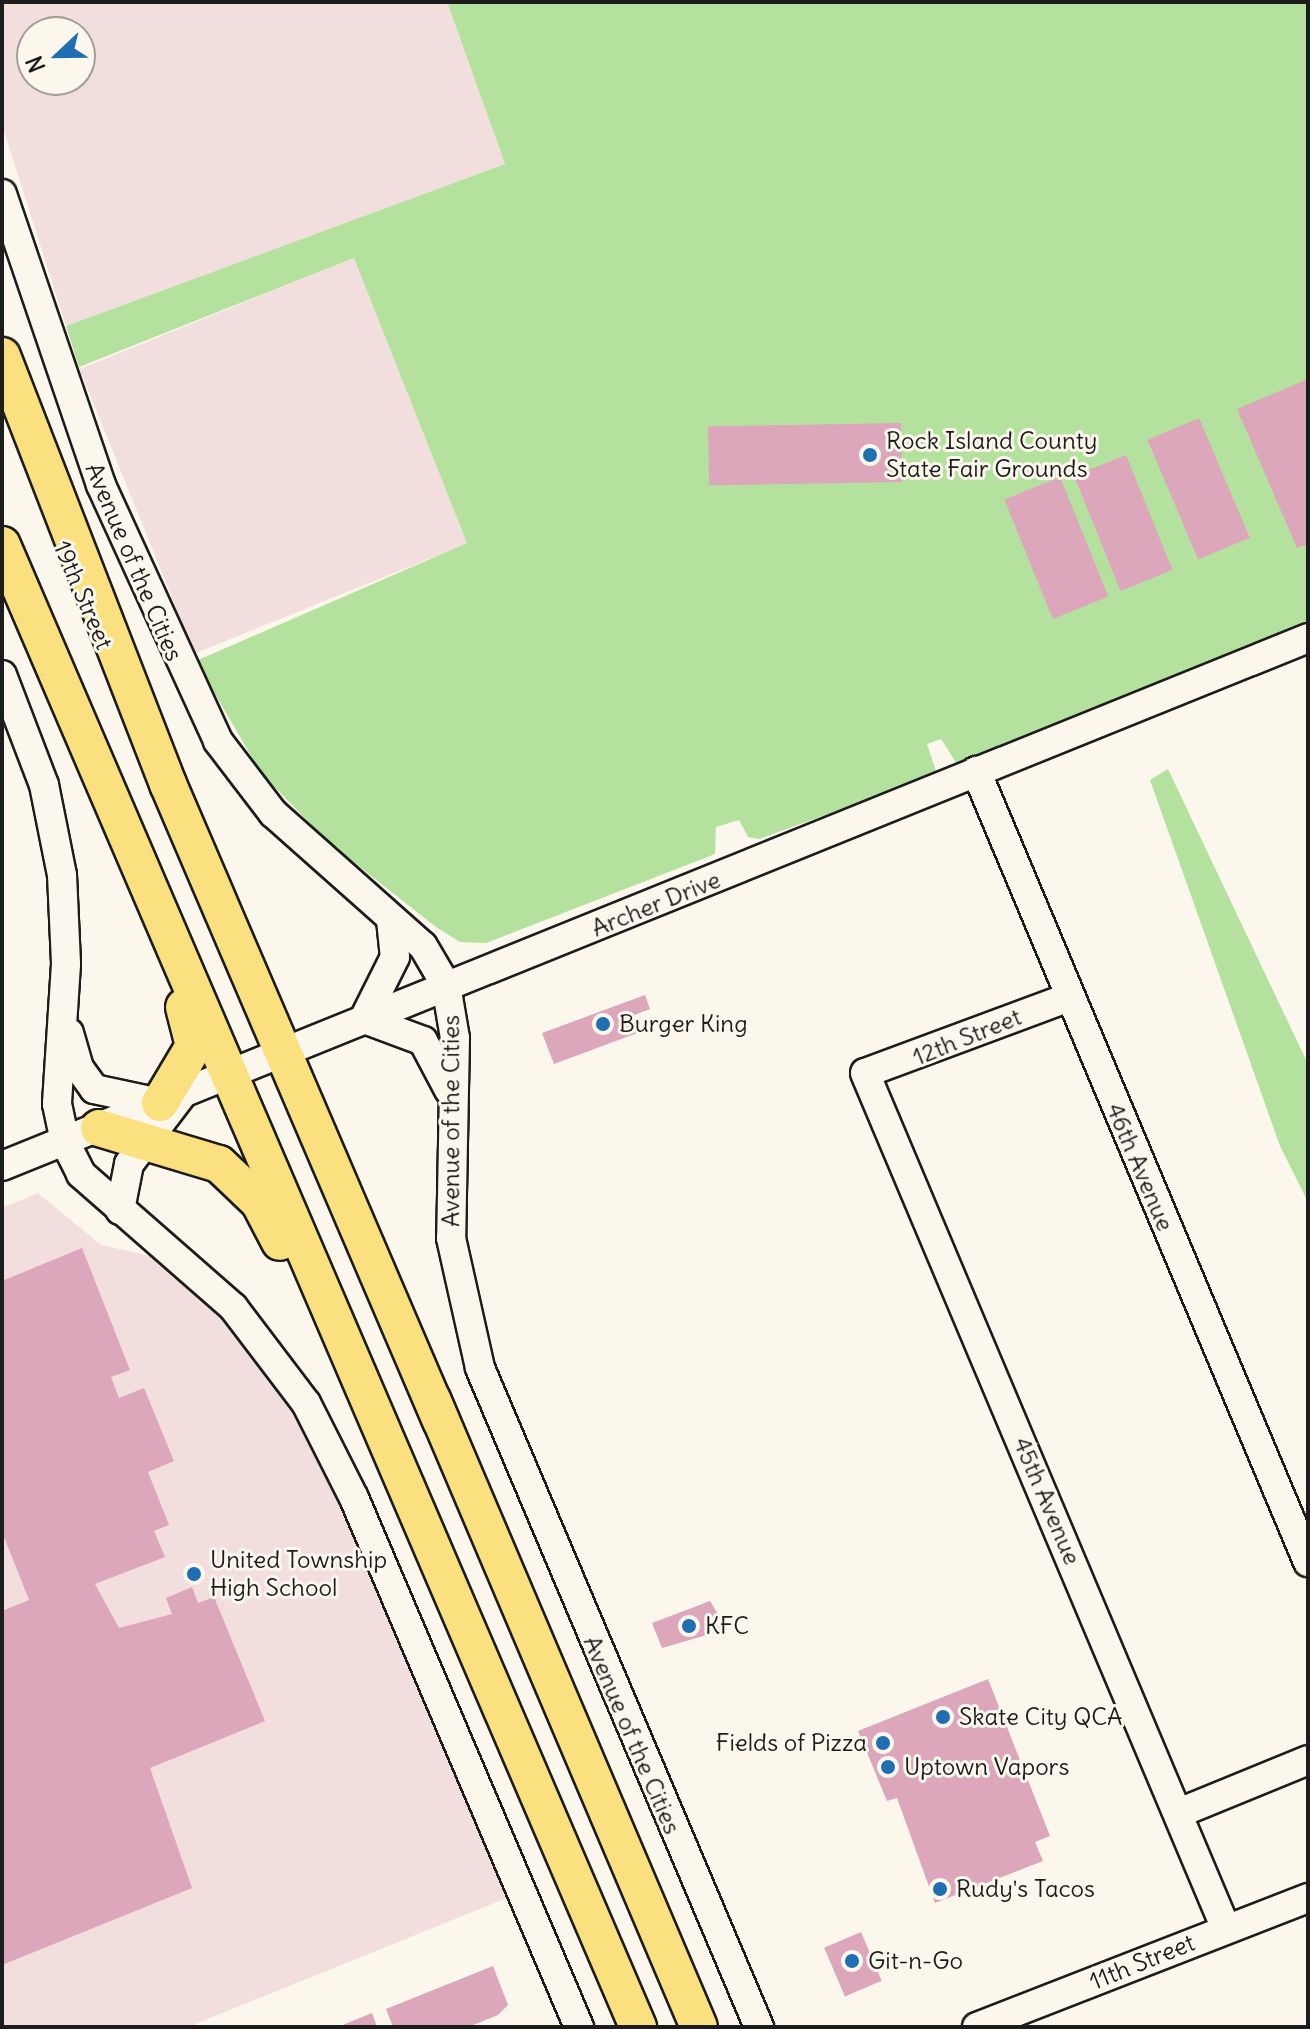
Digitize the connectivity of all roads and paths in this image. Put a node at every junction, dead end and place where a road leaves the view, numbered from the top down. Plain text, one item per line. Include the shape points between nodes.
1 (2, 194) edge
2 (2, 356) edge
3 (2, 405) edge
4 (2, 545) edge
5 (43, 636) junction
6 (1308, 638) edge
7 (2, 675) edge
8 (976, 771) junction
9 (168, 784) junction
10 (391, 920) junction
11 (446, 985) junction
12 (1067, 998) junction
13 (64, 1004) junction
14 (364, 1019) junction
15 (282, 1052) junction
16 (865, 1073) joint
17 (229, 1074) junction
18 (450, 1092) junction
19 (300, 1094) junction
20 (172, 1098) junction
21 (99, 1128) junction
22 (151, 1140) junction
23 (65, 1142) junction
24 (2, 1166) edge
25 (120, 1210) junction
26 (441, 1421) dead end
27 (1308, 1562) edge
28 (446, 1575) junction
29 (1308, 1760) edge
30 (1179, 1813) junction
31 (1308, 1898) edge
32 (1226, 1929) junction
33 (579, 2027) edge
34 (638, 2027) edge
35 (699, 2027) edge
36 (759, 2027) edge
37 (977, 2027) edge

1 - 10 street, Avenue of the Cities via 96,474 188,687 264,803
2 - 9 main road, Avenue of the Cities
3 - 9 main road, 19th Street
4 - 5 main road
5 - 17 main road
5 - 20 main road via 98,801 191,1023 192,1054
6 - 8 street, Archer Drive
7 - 13 street via 53,824 66,936
8 - 11 street, Archer Drive
8 - 12 street, 46th Avenue
9 - 15 main road, Avenue of the Cities
10 - 11 street, Avenue of the Cities via 430,954
10 - 14 street via 395,957
11 - 14 street, Archer Drive
11 - 18 street, Avenue of the Cities via 455,1038
12 - 16 street, 12th Street
12 - 27 street, 46th Avenue
13 - 20 street via 74,1056 94,1089
13 - 23 street via 57,1104
14 - 15 street, Archer Drive
14 - 18 street via 423,1041
15 - 17 street, Archer Drive
15 - 19 main road, Avenue of the Cities
16 - 30 street, 45th Avenue
17 - 20 street, Archer Drive
17 - 28 main road
18 - 36 street, Avenue of the Cities via 451,1238 480,1368
19 - 26 main road, Avenue of the Cities
19 - 35 main road, Avenue of the Cities
20 - 21 street, Archer Drive
20 - 22 street
21 - 22 main road
21 - 23 street, Archer Drive
22 - 25 street via 129,1164
22 - 28 main road via 219,1164 259,1202 353,1412
23 - 24 street, Archer Drive
23 - 25 street via 81,1174
25 - 33 street via 233,1307 306,1403 354,1498
28 - 34 main road
29 - 30 street
30 - 32 street, 45th Avenue
31 - 32 street, 11th Street
32 - 37 street, 11th Street

